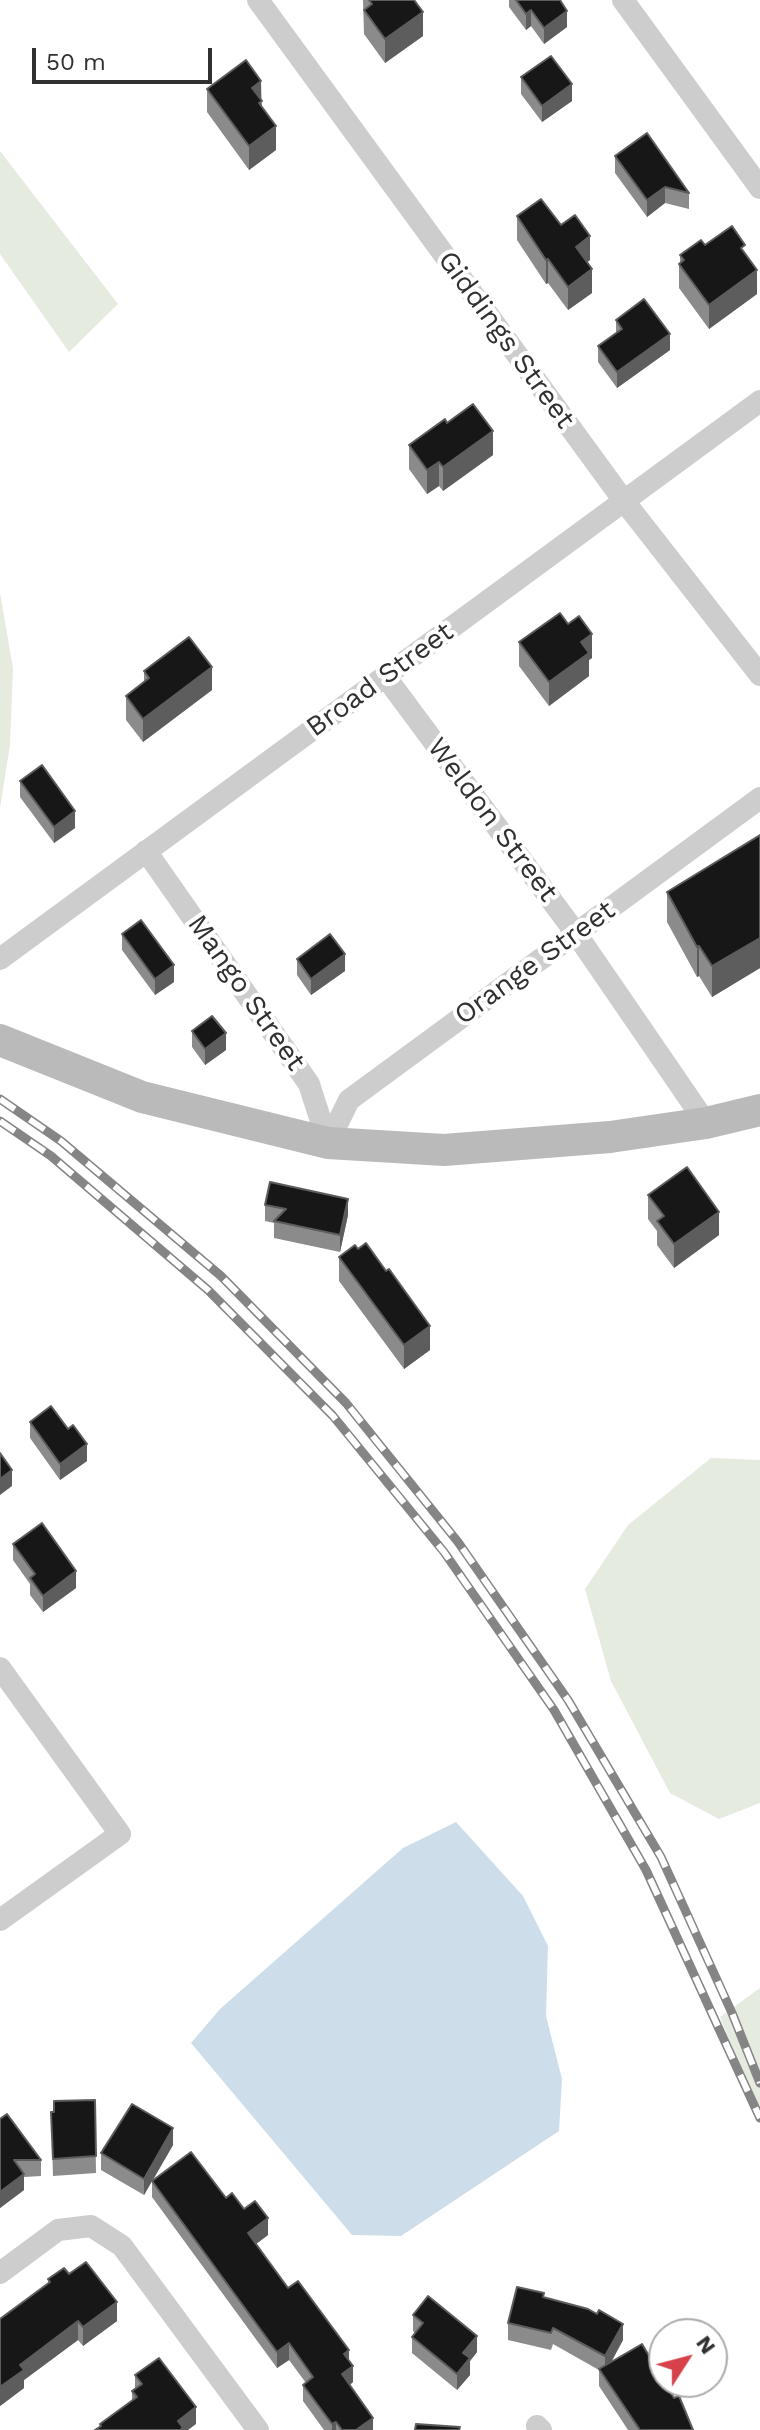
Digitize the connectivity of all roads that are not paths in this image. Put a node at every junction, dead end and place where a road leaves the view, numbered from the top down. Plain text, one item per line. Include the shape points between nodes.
1 (258, 0) edge
2 (623, 0) edge
3 (760, 188) edge
4 (760, 401) edge
5 (624, 501) junction
6 (760, 675) edge
7 (385, 676) junction
8 (760, 798) edge
9 (146, 851) junction
10 (575, 932) junction
11 (0, 959) edge
12 (0, 1040) edge
13 (760, 1110) edge
14 (706, 1123) junction
15 (328, 1143) junction
16 (0, 1668) edge
17 (0, 1920) edge
18 (0, 2273) edge
19 (258, 2430) edge

1 - 5 street, Giddings Street
2 - 3 street
4 - 5 street, Broad Street
5 - 6 street, Giddings Street
5 - 7 street, Broad Street
7 - 9 street, Broad Street
7 - 10 street, Weldon Street
8 - 10 street, Orange Street
9 - 11 street, Broad Street
9 - 15 street, Mango Street via 309,1084
10 - 14 street, Weldon Street
10 - 15 street, Orange Street via 349,1100
12 - 15 main road via 142,1097
13 - 14 main road
14 - 15 main road via 610,1137 444,1150
16 - 17 street via 120,1834
18 - 19 street via 58,2230 91,2226 122,2246

